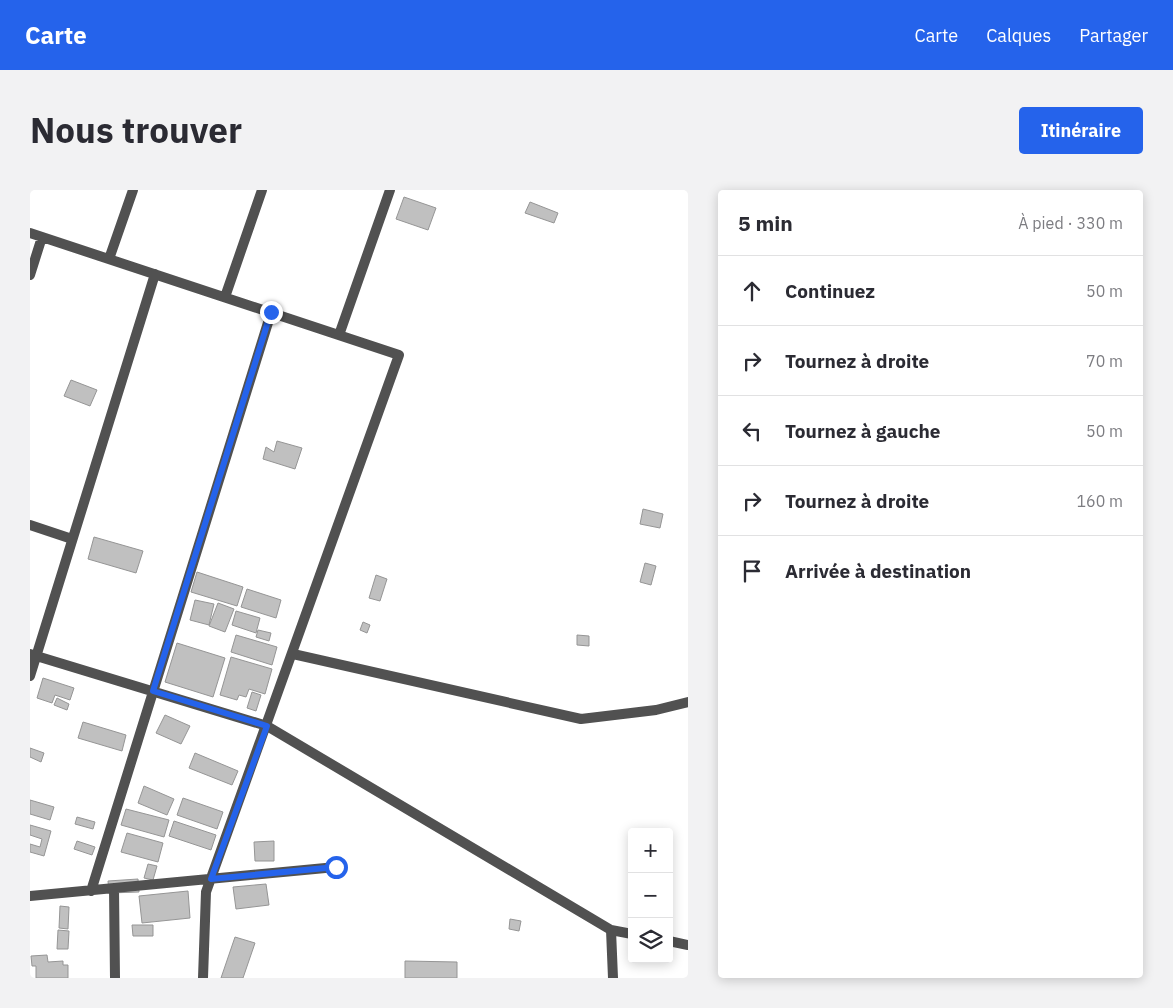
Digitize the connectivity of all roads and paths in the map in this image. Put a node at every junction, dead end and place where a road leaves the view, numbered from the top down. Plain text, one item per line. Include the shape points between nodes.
1 (133, 190) edge
2 (262, 190) edge
3 (390, 190) edge
4 (30, 233) edge
5 (42, 237) junction
6 (109, 259) junction
7 (155, 274) junction
8 (30, 275) edge
9 (225, 297) junction
10 (271, 312) junction
11 (339, 335) junction
12 (30, 525) edge
13 (72, 539) junction
14 (33, 654) edge
15 (293, 654) junction
16 (30, 676) edge
17 (153, 691) junction
18 (688, 702) edge
19 (267, 726) junction
20 (336, 867) dead end
21 (211, 879) junction
22 (114, 888) junction
23 (91, 891) junction
24 (30, 896) edge
25 (611, 930) junction
26 (628, 933) edge
27 (673, 942) edge
28 (688, 945) edge
29 (115, 978) edge
30 (203, 978) edge
31 (613, 978) edge

1 - 6 street
2 - 9 street
3 - 11 street
4 - 5 street
5 - 6 street
5 - 8 street
6 - 7 street
7 - 9 street
7 - 13 street
9 - 10 street
10 - 11 street
10 - 17 street
11 - 15 street via 399,355
12 - 13 street
13 - 14 street
14 - 16 street
14 - 17 street
15 - 18 street via 581,719 656,710
15 - 19 street
17 - 19 street
17 - 23 street
19 - 21 street
19 - 25 street
20 - 21 street
21 - 22 street
21 - 30 street via 206,892
22 - 23 street
22 - 29 street
23 - 24 street
25 - 26 street
25 - 31 street
27 - 28 street

